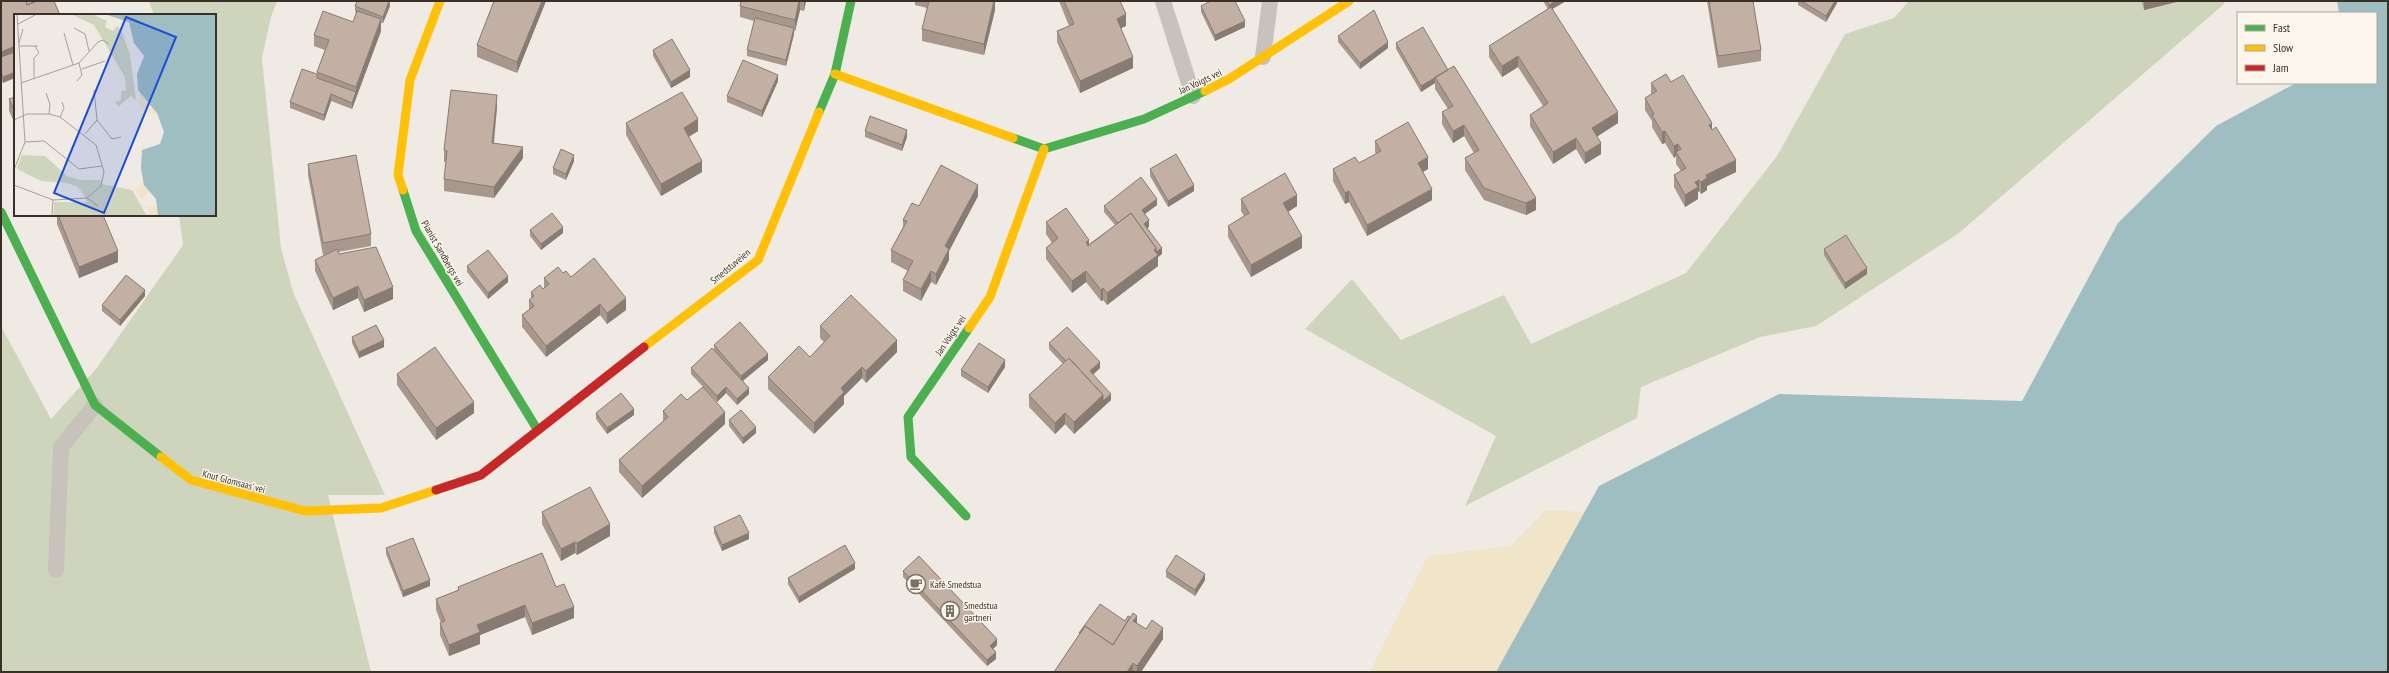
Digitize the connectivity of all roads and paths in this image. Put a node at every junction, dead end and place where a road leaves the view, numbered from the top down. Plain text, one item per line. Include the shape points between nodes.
1 (440, 1) edge
2 (851, 1) edge
3 (1163, 1) edge
4 (1270, 1) edge
5 (1349, 1) edge
6 (1263, 57) junction
7 (836, 74) junction
8 (1193, 96) junction
9 (1044, 149) junction
10 (1, 212) edge
11 (95, 405) junction
12 (537, 429) junction
13 (966, 516) dead end
14 (56, 570) dead end

1 - 12 street, Pianist Sandbergs vei via 410,80 398,175 416,231
2 - 7 street, Smedstuveien
3 - 8 lane
4 - 6 lane
5 - 6 street, Jan Voigts vei
6 - 8 street, Jan Voigts vei via 1229,79
7 - 9 street
7 - 12 street, Smedstuveien via 758,260
8 - 9 street, Jan Voigts vei via 1144,119
9 - 13 street, Jan Voigts vei via 990,297 908,417 911,457
10 - 11 street, Knut Glomsaas' vei
11 - 12 street, Knut Glomsaas' vei via 191,480 306,511 381,508 482,475
11 - 14 lane via 61,447

